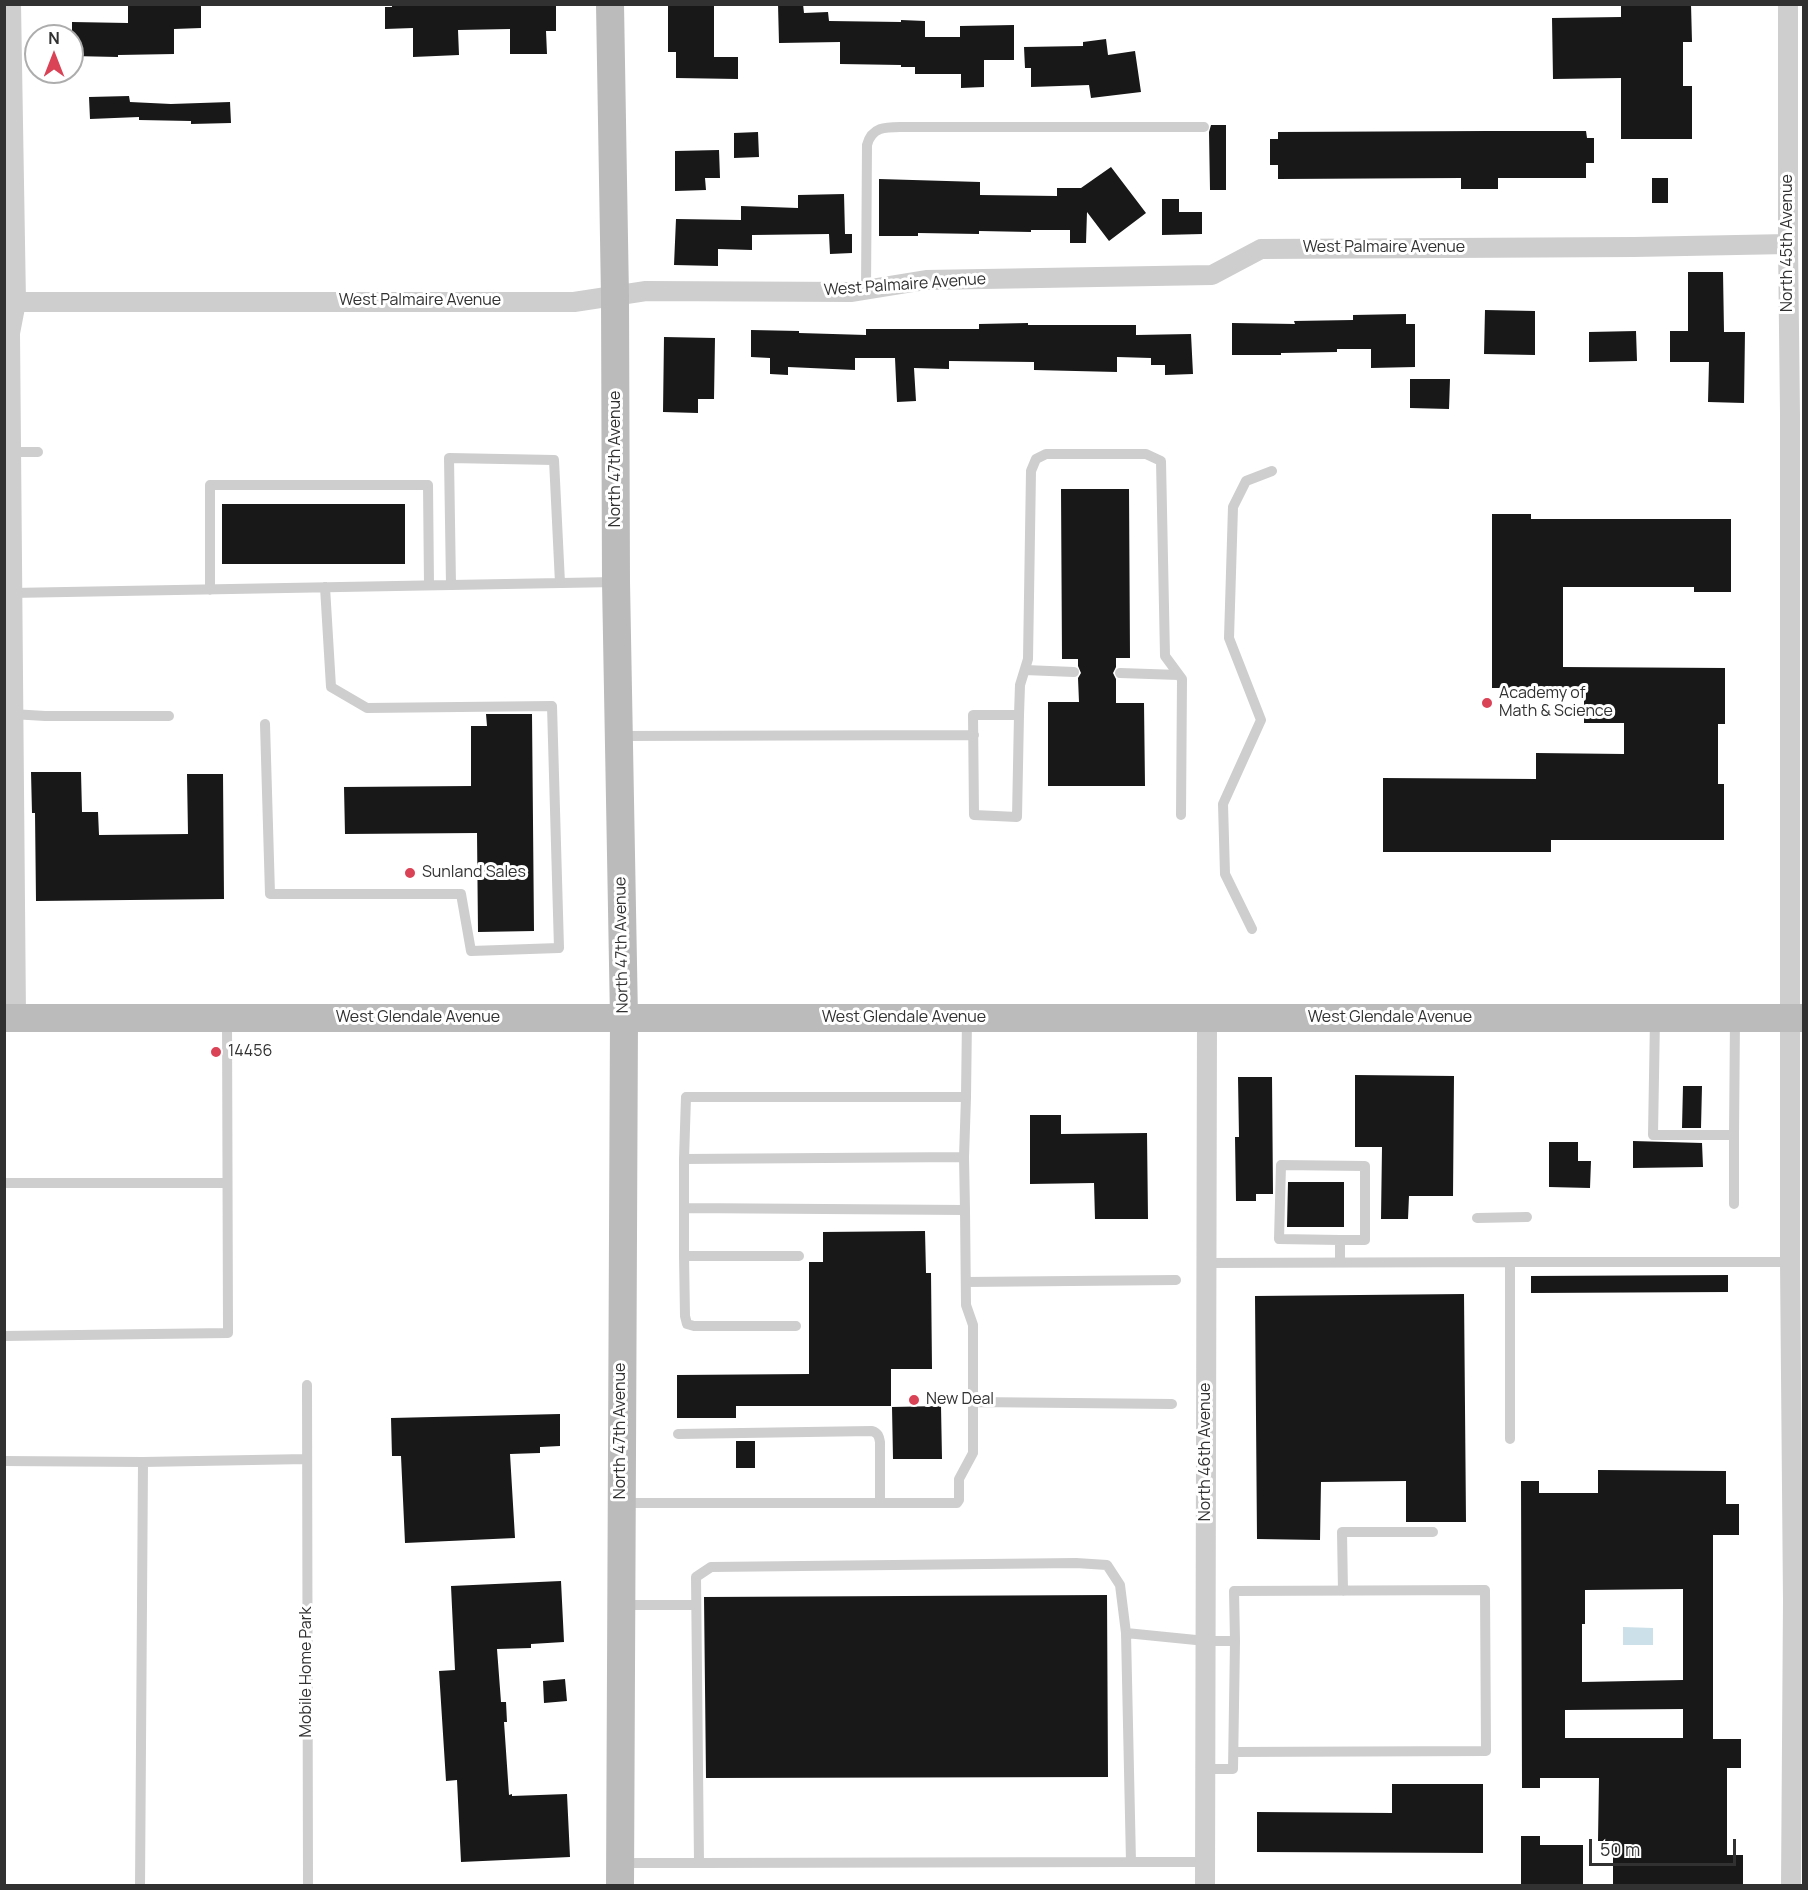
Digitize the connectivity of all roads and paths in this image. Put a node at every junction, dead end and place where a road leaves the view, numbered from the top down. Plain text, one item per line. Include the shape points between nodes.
1 (11, 4) edge
2 (610, 4) edge
3 (1788, 4) edge
4 (1204, 127) dead end
5 (1788, 244) junction
6 (866, 290) junction
7 (615, 297) junction
8 (16, 302) junction
9 (1797, 419) edge
10 (11, 452) junction
11 (38, 452) dead end
12 (1272, 471) dead end
13 (616, 582) junction
14 (560, 583) junction
15 (429, 585) junction
16 (451, 585) junction
17 (324, 587) junction
18 (210, 590) junction
19 (11, 594) junction
20 (1024, 670) junction
21 (1074, 672) dead end
22 (1120, 673) dead end
23 (1179, 675) junction
24 (8, 714) edge
25 (1018, 715) junction
26 (169, 716) dead end
27 (265, 724) dead end
28 (974, 735) junction
29 (619, 736) junction
30 (1797, 795) edge
31 (1181, 815) dead end
32 (1252, 929) dead end
33 (1207, 1017) junction
34 (10, 1018) edge
35 (226, 1018) junction
36 (624, 1018) junction
37 (967, 1018) junction
38 (1655, 1018) junction
39 (1735, 1018) junction
40 (1797, 1018) edge
41 (966, 1097) junction
42 (1734, 1135) junction
43 (964, 1157) junction
44 (684, 1159) junction
45 (4, 1183) edge
46 (227, 1183) junction
47 (1734, 1204) dead end
48 (684, 1208) junction
49 (965, 1210) junction
50 (1527, 1217) dead end
51 (1477, 1218) dead end
52 (1340, 1240) junction
53 (684, 1256) junction
54 (799, 1256) dead end
55 (1340, 1262) junction
56 (1510, 1262) junction
57 (1790, 1262) junction
58 (1207, 1263) junction
59 (1176, 1280) dead end
60 (966, 1282) junction
61 (796, 1326) dead end
62 (4, 1336) edge
63 (307, 1385) dead end
64 (973, 1402) junction
65 (1173, 1404) dead end
66 (678, 1434) dead end
67 (1510, 1439) dead end
68 (307, 1459) junction
69 (4, 1461) edge
70 (143, 1462) junction
71 (621, 1503) junction
72 (880, 1503) junction
73 (1433, 1532) dead end
74 (1343, 1591) junction
75 (621, 1605) junction
76 (696, 1605) junction
77 (1126, 1633) junction
78 (1206, 1641) junction
79 (1235, 1641) junction
80 (1234, 1752) junction
81 (1205, 1769) junction
82 (1131, 1862) junction
83 (1205, 1862) junction
84 (699, 1863) junction
85 (620, 1874) edge
86 (140, 1886) edge
87 (308, 1886) edge
88 (1205, 1886) edge
89 (1791, 1886) edge

1 - 8 street
2 - 7 street, North 47th Avenue
3 - 5 street, North 45th Avenue
4 - 6 lane via 903,127 876,131 867,145
5 - 6 street, West Palmaire Avenue via 1261,249 1212,275 926,280
5 - 9 street, North 45th Avenue
6 - 7 street, West Palmaire Avenue via 646,291
7 - 8 street, West Palmaire Avenue via 574,302
7 - 13 street, North 47th Avenue
8 - 10 street via 10,333
9 - 30 street, North 45th Avenue
10 - 11 lane
10 - 19 street
12 - 32 lane via 1246,481 1233,507 1229,638 1261,720 1223,804 1226,874
13 - 14 lane
13 - 29 street, North 47th Avenue
14 - 16 lane
14 - 16 lane via 554,460 449,458
15 - 16 lane
15 - 17 lane
15 - 18 lane via 428,485 210,485
17 - 18 lane
17 - 27 lane via 330,687 367,708 552,706 559,948 471,951 461,894 270,894
18 - 19 lane
19 - 24 street
20 - 21 lane
20 - 23 lane via 1028,659 1031,471 1036,459 1046,454 1146,454 1161,461 1165,656
20 - 25 lane
22 - 23 lane
23 - 31 lane
24 - 26 lane
24 - 34 street
25 - 28 lane via 973,715
25 - 28 lane via 1017,817 974,815
28 - 29 lane
29 - 36 street, North 47th Avenue
30 - 40 street, North 45th Avenue
33 - 37 street, West Glendale Avenue
33 - 38 street, West Glendale Avenue
33 - 58 street, North 46th Avenue
34 - 35 street, West Glendale Avenue
35 - 36 street, West Glendale Avenue
35 - 46 lane
36 - 37 street, West Glendale Avenue
36 - 71 street, North 47th Avenue
37 - 41 lane
38 - 39 street, West Glendale Avenue
38 - 42 lane via 1653,1134
39 - 40 street, West Glendale Avenue
39 - 42 lane
40 - 57 street, North 45th Avenue
41 - 43 lane
41 - 44 lane via 686,1097
42 - 47 lane
43 - 44 lane
43 - 49 lane
44 - 48 lane
45 - 46 lane
46 - 62 lane via 228,1333
48 - 49 lane
48 - 53 lane
49 - 60 lane
50 - 51 lane
52 - 52 lane via 1279,1239 1281,1164 1365,1166 1365,1240
52 - 55 lane
53 - 54 lane
53 - 61 lane via 687,1324
55 - 56 lane
55 - 58 lane
56 - 57 lane
56 - 67 lane
57 - 89 street, North 45th Avenue
58 - 78 street, North 46th Avenue
59 - 60 lane
60 - 64 lane via 966,1305 973,1324
63 - 68 lane, Mobile Home Park
64 - 65 lane
64 - 72 lane via 973,1453 959,1479 957,1503
66 - 72 lane via 876,1432 880,1442
68 - 70 lane
68 - 87 lane, Mobile Home Park
69 - 70 lane
70 - 86 lane
71 - 72 lane
71 - 75 street, North 47th Avenue
73 - 74 lane via 1342,1532
74 - 79 lane via 1234,1592
74 - 80 lane via 1485,1590 1486,1751
75 - 76 lane
75 - 85 street, North 47th Avenue
76 - 77 lane via 696,1577 711,1567 1107,1565 1120,1585
76 - 84 lane
77 - 78 lane
77 - 82 lane
78 - 79 lane
78 - 81 street, North 46th Avenue
79 - 80 lane
80 - 81 lane via 1233,1769
81 - 83 street, North 46th Avenue
82 - 83 lane
82 - 84 lane
83 - 88 street, North 46th Avenue
84 - 85 lane

